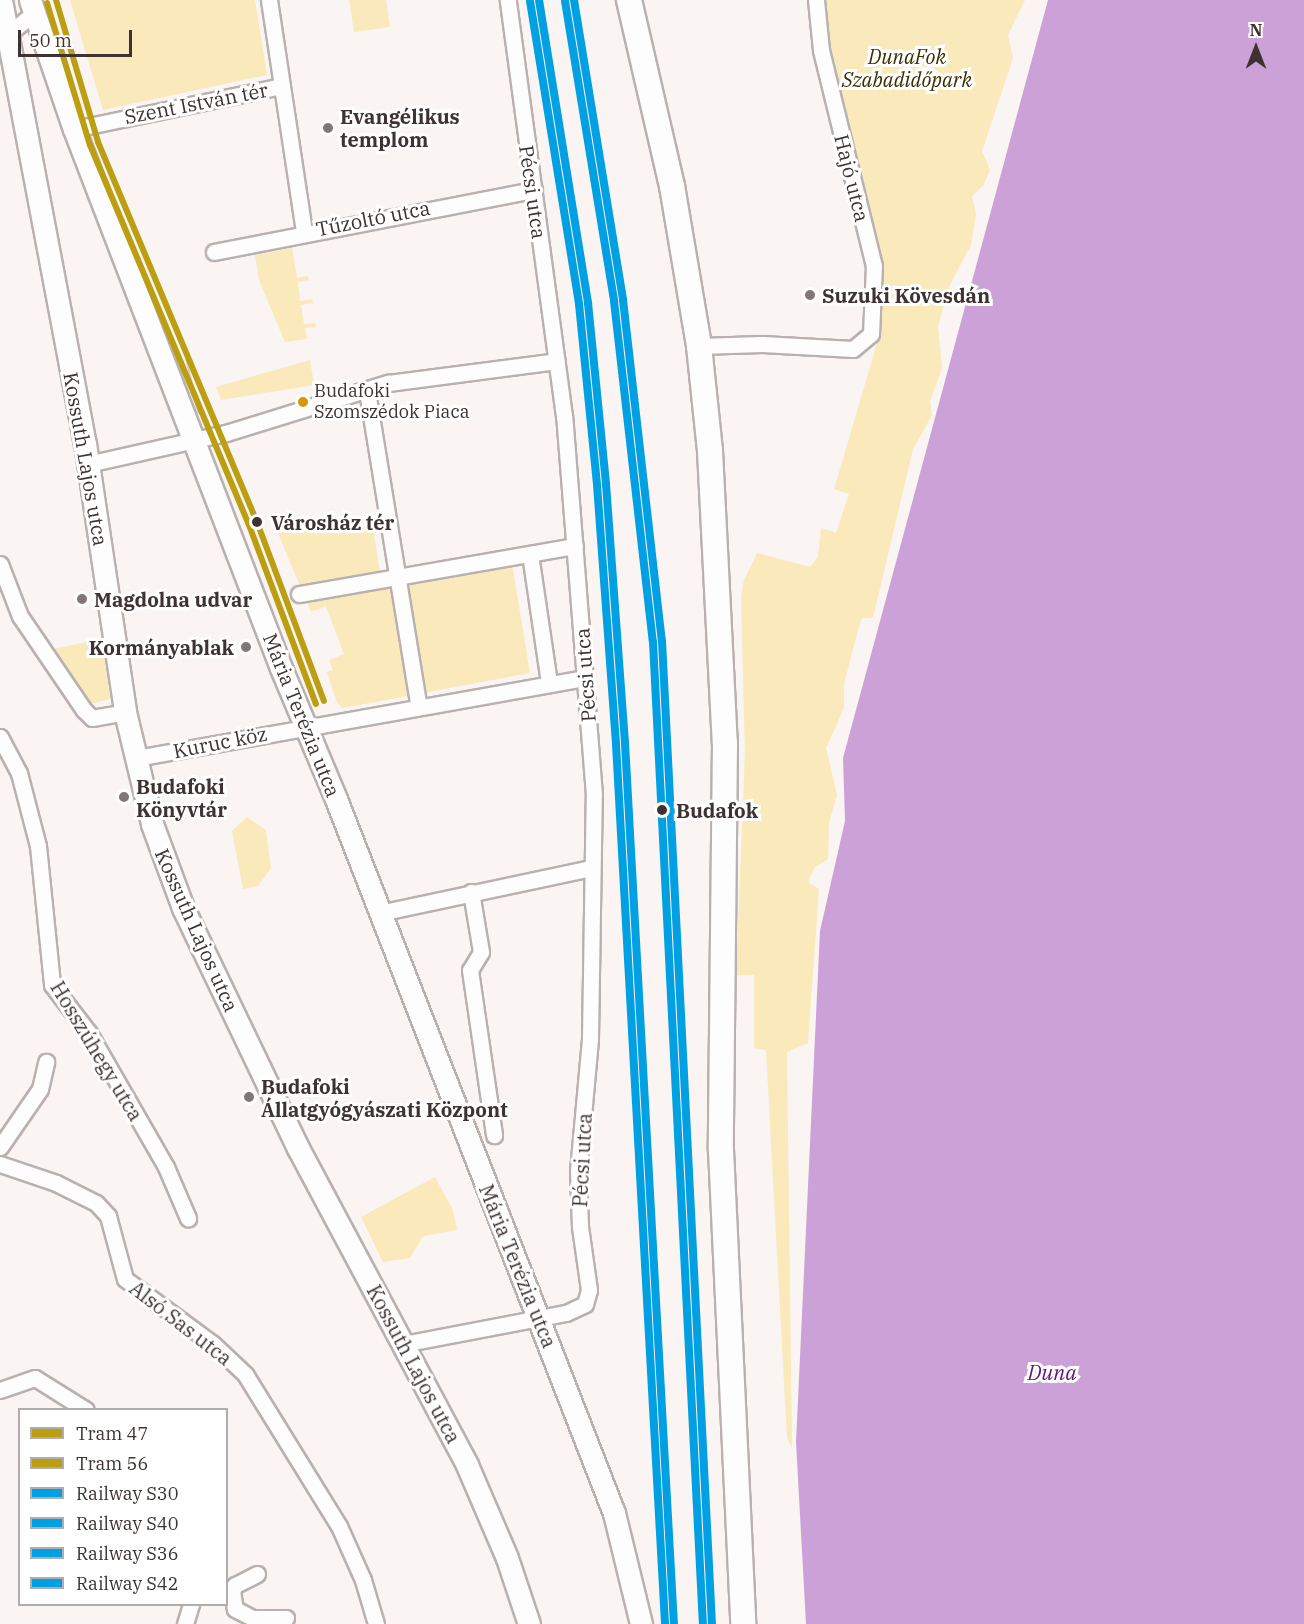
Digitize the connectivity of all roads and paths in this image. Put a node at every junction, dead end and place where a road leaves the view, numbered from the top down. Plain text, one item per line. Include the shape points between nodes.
1 (1, 0) edge
2 (269, 0) edge
3 (508, 0) edge
4 (629, 0) edge
5 (634, 0) edge
6 (816, 0) edge
7 (32, 6) edge
8 (637, 30) junction
9 (4, 38) edge
10 (282, 86) junction
11 (74, 129) junction
12 (534, 190) junction
13 (304, 232) junction
14 (214, 252) dead end
15 (699, 346) junction
16 (556, 360) junction
17 (367, 391) junction
18 (196, 439) junction
19 (88, 464) junction
20 (575, 546) junction
21 (530, 554) junction
22 (0, 564) edge
23 (398, 576) junction
24 (299, 594) dead end
25 (585, 678) junction
26 (549, 683) junction
27 (419, 707) junction
28 (125, 711) junction
29 (305, 727) junction
30 (0, 737) edge
31 (136, 758) junction
32 (591, 868) junction
33 (471, 892) junction
34 (379, 913) junction
35 (46, 1062) dead end
36 (494, 1135) dead end
37 (0, 1147) edge
38 (0, 1164) edge
39 (188, 1218) dead end
40 (541, 1318) junction
41 (403, 1344) junction
42 (0, 1390) edge
43 (83, 1408) edge
44 (257, 1574) dead end
45 (229, 1597) edge
46 (191, 1606) edge
47 (286, 1618) dead end
48 (184, 1624) edge
49 (376, 1624) edge
50 (529, 1624) edge
51 (641, 1624) edge
52 (743, 1624) edge

1 - 9 main road, Kossuth Lajos utca
2 - 10 street
3 - 12 street, Pécsi utca
4 - 8 main road
5 - 8 main road
6 - 15 street, Hajó utca via 821,50 874,266 871,334 853,349 762,344
7 - 9 street
7 - 11 main road, Mária Terézia utca
8 - 15 main road via 672,186
9 - 19 main road, Kossuth Lajos utca
10 - 11 street, Szent István tér
10 - 13 street
11 - 18 main road, Mária Terézia utca
12 - 13 street, Tűzoltó utca
12 - 16 street, Pécsi utca
13 - 14 street, Tűzoltó utca
15 - 52 main road via 716,543 725,743 722,1150
16 - 17 street via 388,383
16 - 20 street, Pécsi utca
17 - 18 street
17 - 23 street
18 - 19 street
18 - 29 main road, Mária Terézia utca
19 - 28 main road, Kossuth Lajos utca
20 - 21 street
20 - 25 street, Pécsi utca
21 - 23 street
21 - 26 street
22 - 28 street via 20,616 84,710 92,718
23 - 24 street
23 - 27 street
25 - 26 street
25 - 32 street, Pécsi utca via 594,795
26 - 27 street
27 - 29 street
28 - 31 main road, Kossuth Lajos utca
29 - 31 street, Kuruc köz
29 - 34 main road, Mária Terézia utca
30 - 39 street, Hosszúhegy utca via 18,773 38,846 52,985 89,1034 166,1167
31 - 41 main road, Kossuth Lajos utca via 152,824 183,908 298,1148
32 - 33 street
32 - 40 street, Pécsi utca via 590,1038 578,1171 580,1227 589,1290 585,1304 578,1309
33 - 34 street
33 - 36 street via 481,952 470,970
34 - 40 main road, Mária Terézia utca
35 - 37 street via 40,1089
38 - 49 street, Alsó Sas utca via 56,1183 96,1203 108,1216 125,1279 213,1344 244,1374 339,1526 363,1580
40 - 41 street, Pécsi utca
40 - 51 main road, Mária Terézia utca via 614,1514
41 - 50 main road, Kossuth Lajos utca via 492,1520
42 - 43 street via 35,1378
44 - 45 street via 235,1585
45 - 47 street via 235,1609 254,1618
46 - 48 street

